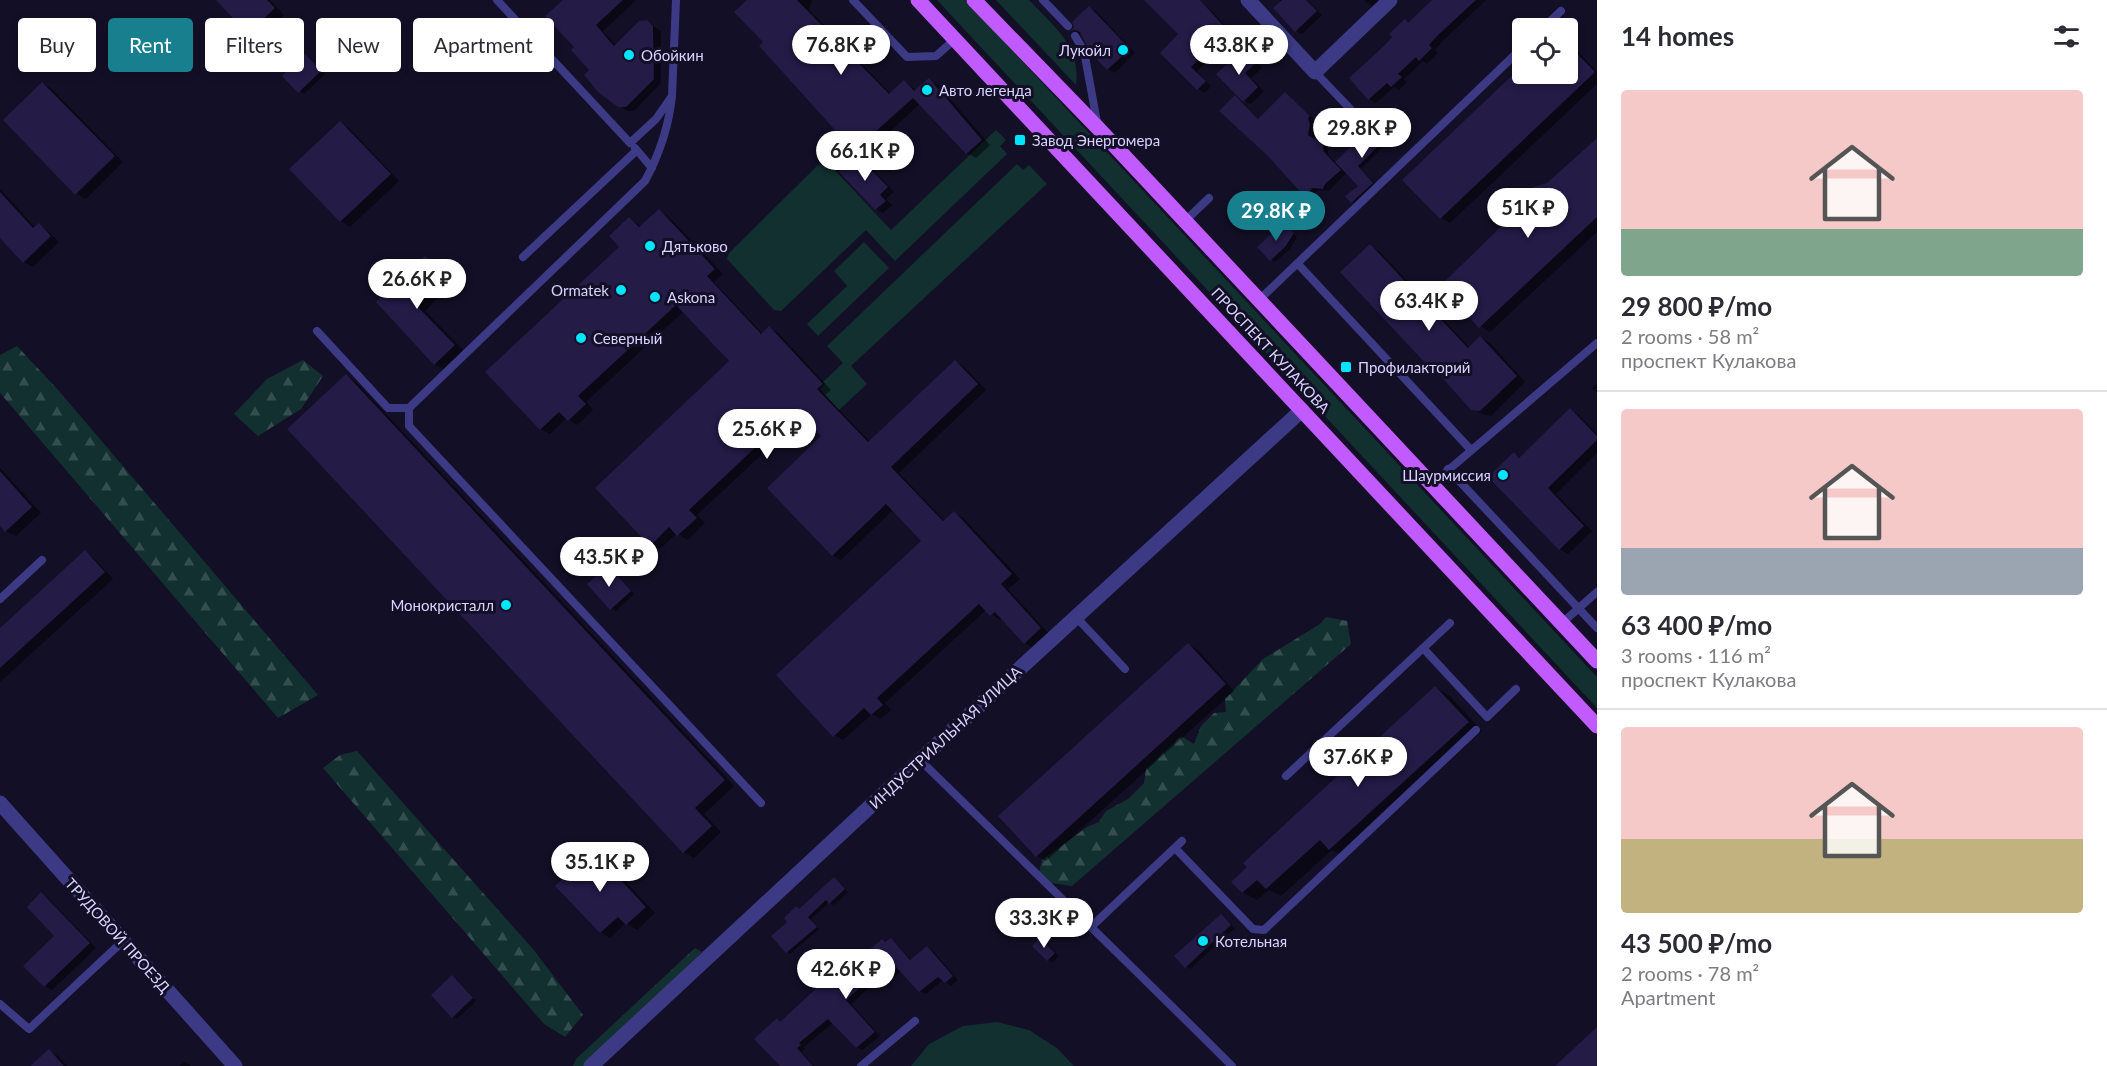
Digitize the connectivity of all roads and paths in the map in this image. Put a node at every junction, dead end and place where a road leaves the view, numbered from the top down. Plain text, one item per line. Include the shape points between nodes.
1 (497, 0) edge
2 (676, 0) edge
3 (853, 0) edge
4 (918, 0) edge
5 (974, 0) edge
6 (1043, 0) edge
7 (1248, 0) edge
8 (1390, 0) edge
9 (1561, 11) dead end
10 (1554, 18) edge
11 (1068, 26) dead end
12 (1076, 36) dead end
13 (955, 39) junction
14 (1512, 58) edge
15 (1315, 72) junction
16 (672, 96) junction
17 (1097, 127) junction
18 (1377, 137) dead end
19 (630, 143) junction
20 (636, 151) junction
21 (652, 168) junction
22 (1209, 198) dead end
23 (1185, 221) junction
24 (523, 257) dead end
25 (1298, 264) junction
26 (1260, 300) junction
27 (317, 331) dead end
28 (1597, 343) edge
29 (409, 408) junction
30 (1302, 410) junction
31 (1471, 450) junction
32 (1448, 469) junction
33 (1432, 484) junction
34 (42, 560) dead end
35 (1597, 592) edge
36 (0, 599) edge
37 (1579, 608) junction
38 (1076, 617) junction
39 (1450, 622) dead end
40 (1562, 623) junction
41 (1597, 628) edge
42 (1423, 648) junction
43 (1597, 661) edge
44 (1125, 669) dead end
45 (1516, 690) dead end
46 (1597, 726) edge
47 (1476, 729) dead end
48 (920, 760) junction
49 (1286, 776) dead end
50 (0, 803) edge
51 (761, 803) dead end
52 (1182, 841) dead end
53 (1175, 848) junction
54 (1092, 926) junction
55 (123, 941) junction
56 (0, 1004) edge
57 (915, 1021) dead end
58 (235, 1066) edge
59 (591, 1066) edge
60 (861, 1066) edge
61 (1232, 1066) edge

1 - 19 lane
2 - 16 lane
3 - 13 lane via 907,57 936,56
4 - 13 main road, ПРОСПЕКТ КУЛАКОВА
5 - 17 main road, ПРОСПЕКТ КУЛАКОВА
6 - 11 lane
7 - 15 street
8 - 15 street
9 - 10 lane
12 - 17 lane via 1084,51
13 - 30 main road, ПРОСПЕКТ КУЛАКОВА
14 - 25 lane
15 - 18 lane
16 - 19 lane via 656,119
16 - 21 lane
17 - 23 main road, ПРОСПЕКТ КУЛАКОВА
19 - 20 lane
20 - 21 lane
20 - 24 lane
21 - 29 lane via 628,199
22 - 23 lane
23 - 26 main road, ПРОСПЕКТ КУЛАКОВА
25 - 26 lane
25 - 31 lane
26 - 33 main road, ПРОСПЕКТ КУЛАКОВА
27 - 29 lane via 388,408
28 - 31 lane
29 - 51 lane via 409,426
30 - 38 street, ИНДУСТРИАЛЬНАЯ УЛИЦА
30 - 46 main road, ПРОСПЕКТ КУЛАКОВА
31 - 32 lane
32 - 33 lane
32 - 37 lane
33 - 40 main road, ПРОСПЕКТ КУЛАКОВА
34 - 36 lane
35 - 37 lane
37 - 40 lane
37 - 41 lane
38 - 44 lane
38 - 48 street, ИНДУСТРИАЛЬНАЯ УЛИЦА
39 - 42 lane
40 - 43 main road, ПРОСПЕКТ КУЛАКОВА
42 - 45 lane via 1487,717
42 - 49 lane
47 - 53 lane via 1264,930 1253,929
48 - 54 lane
48 - 59 street, ИНДУСТРИАЛЬНАЯ УЛИЦА
50 - 55 street, ТРУДОВОЙ ПРОЕЗД
52 - 53 lane
53 - 54 lane
54 - 61 lane
55 - 56 lane via 29,1029
55 - 58 street, ТРУДОВОЙ ПРОЕЗД
57 - 60 lane

